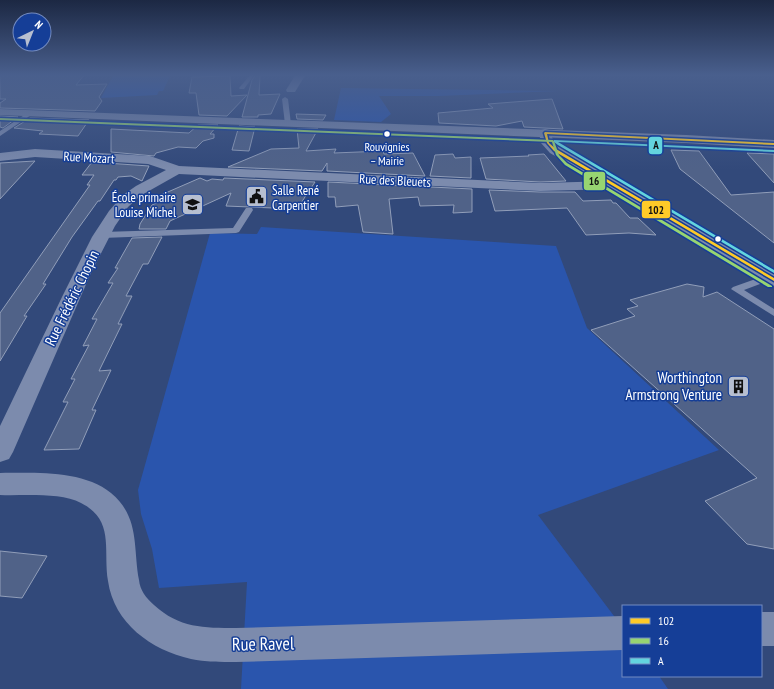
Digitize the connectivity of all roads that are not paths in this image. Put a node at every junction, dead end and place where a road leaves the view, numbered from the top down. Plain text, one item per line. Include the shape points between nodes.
1 (286, 106) edge
2 (0, 112) edge
3 (31, 113) junction
4 (288, 124) junction
5 (0, 134) edge
6 (552, 136) junction
7 (772, 144) edge
8 (0, 157) edge
9 (177, 170) junction
10 (614, 185) junction
11 (249, 210) dead end
12 (102, 235) junction
13 (772, 279) edge
14 (774, 313) edge
15 (0, 452) edge
16 (0, 484) edge
17 (762, 629) edge
18 (774, 629) edge
19 (622, 633) edge

1 - 4 lane
2 - 3 main road
3 - 4 main road
3 - 5 lane
4 - 6 main road
6 - 7 main road via 644,142
6 - 10 street via 551,148
8 - 9 street, Rue Mozart via 34,154 143,160 157,162
9 - 10 street, Rue des Bleuets via 552,187
9 - 12 street, Rue Frédéric Chopin via 129,198
10 - 13 street
11 - 12 lane via 236,230
12 - 15 street, Rue Frédéric Chopin
13 - 14 lane via 736,288
16 - 19 street, Rue Ravel via 76,489 100,500 116,519 121,531 123,581 127,596 145,620 174,638 236,645
17 - 18 street

